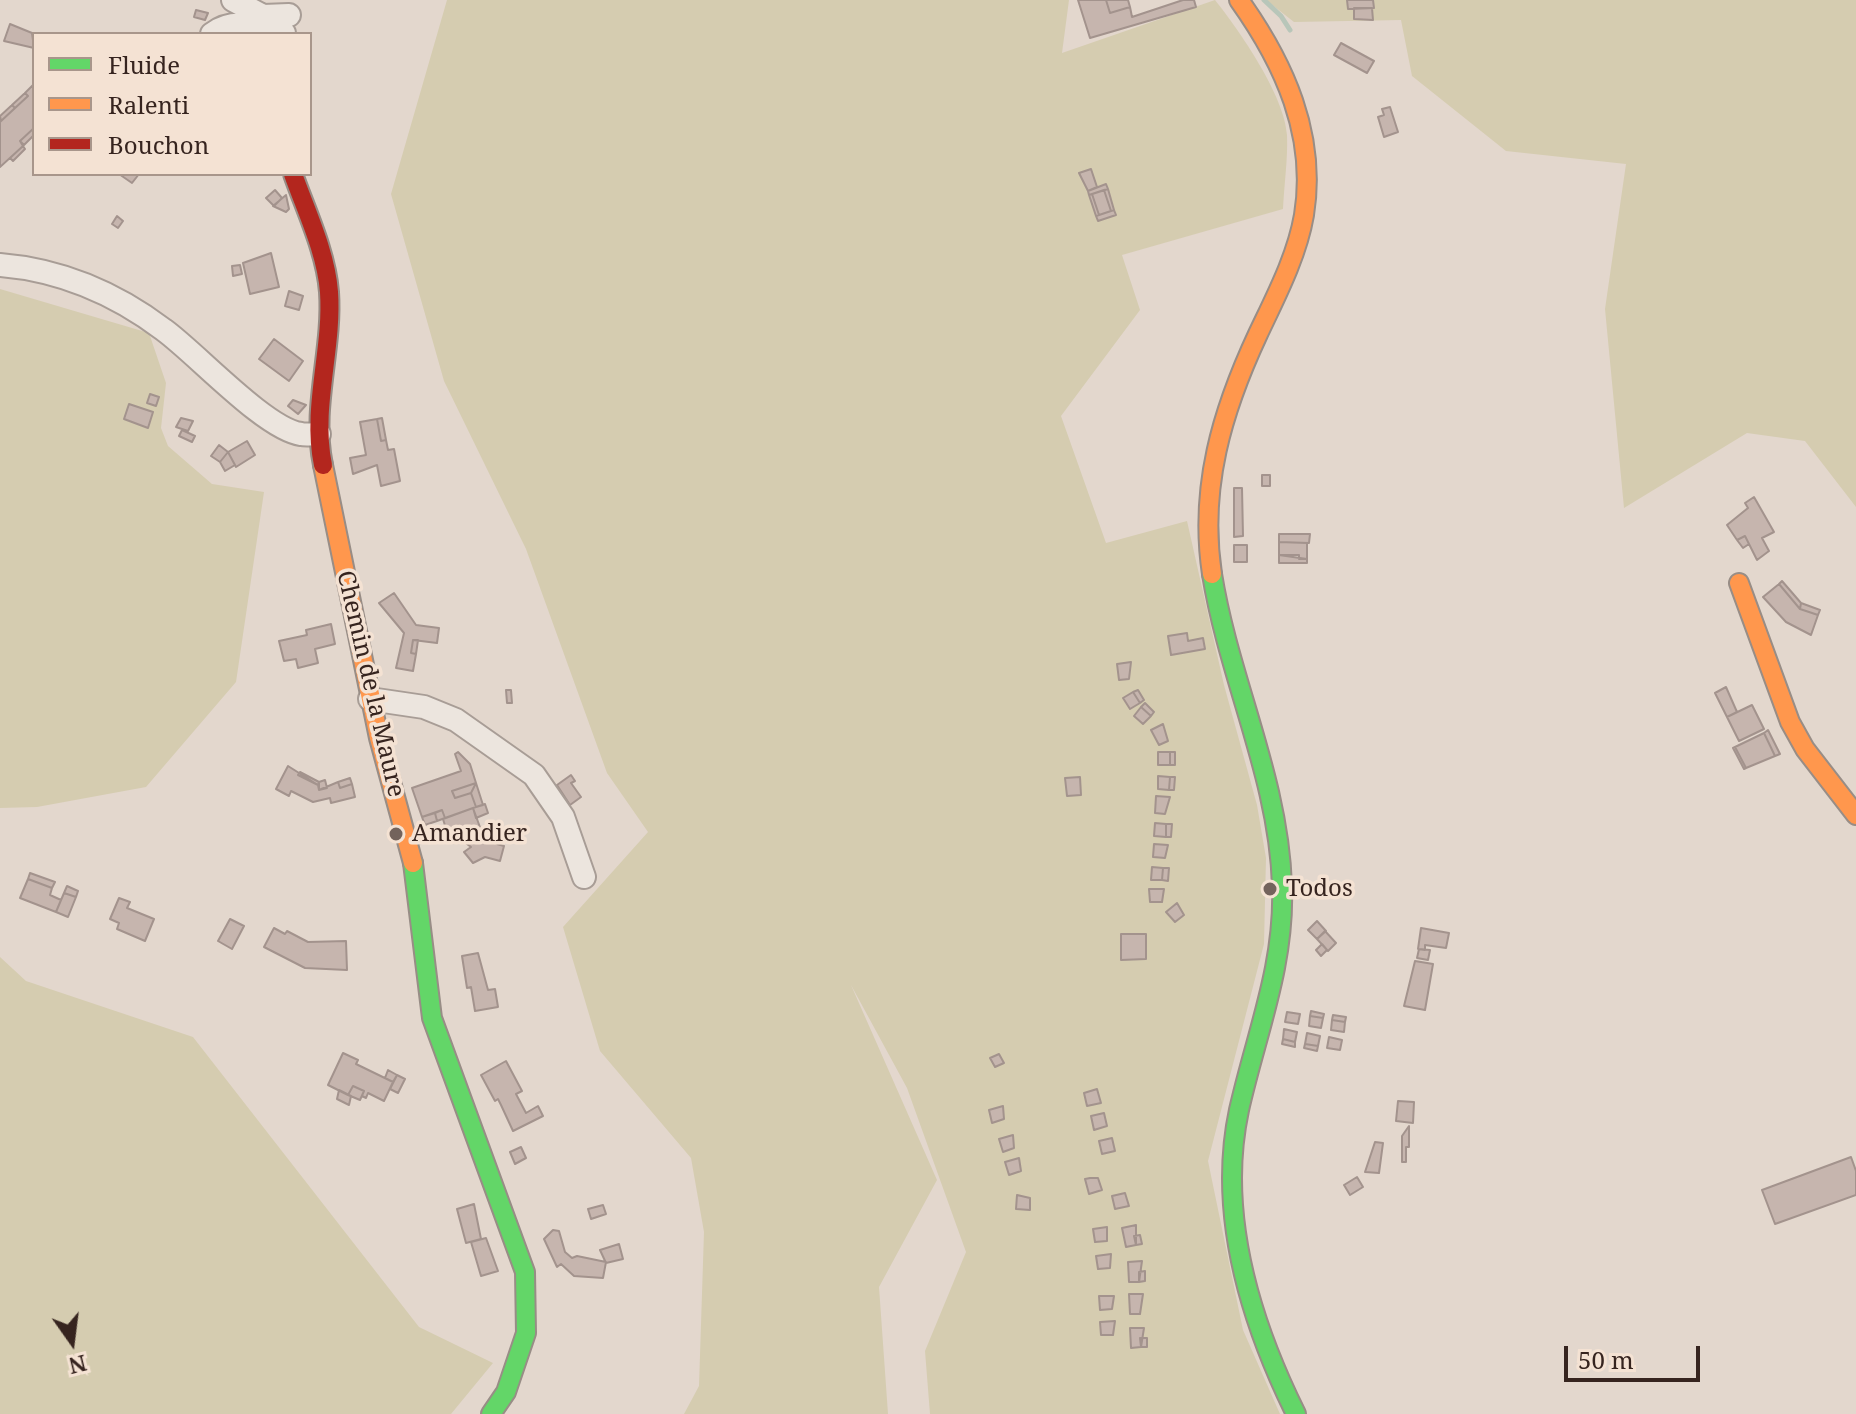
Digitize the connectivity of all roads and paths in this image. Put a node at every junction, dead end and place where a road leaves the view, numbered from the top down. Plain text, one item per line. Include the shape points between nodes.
1 (233, 0) edge
2 (1239, 0) edge
3 (288, 20) edge
4 (215, 32) edge
5 (294, 176) edge
6 (0, 265) edge
7 (319, 434) junction
8 (1739, 583) dead end
9 (370, 699) junction
10 (1856, 815) edge
11 (584, 877) dead end
12 (491, 1414) edge
13 (1296, 1414) edge

1 - 3 street via 263,16
2 - 13 street via 1269,40 1291,90 1308,172 1296,248 1228,396 1209,483 1217,602 1272,800 1281,857 1275,976 1242,1094 1233,1178 1245,1267 1266,1348
3 - 4 street via 225,25
5 - 7 street, Chemin de la Maure via 329,293
6 - 7 street via 40,268 76,279 163,329 271,420 299,435
7 - 9 street, Chemin de la Maure
8 - 10 street via 1790,722
9 - 11 street via 424,707 456,720 534,775 563,817
9 - 12 street, Chemin de la Maure via 415,868 432,1018 525,1272 526,1333 506,1392

